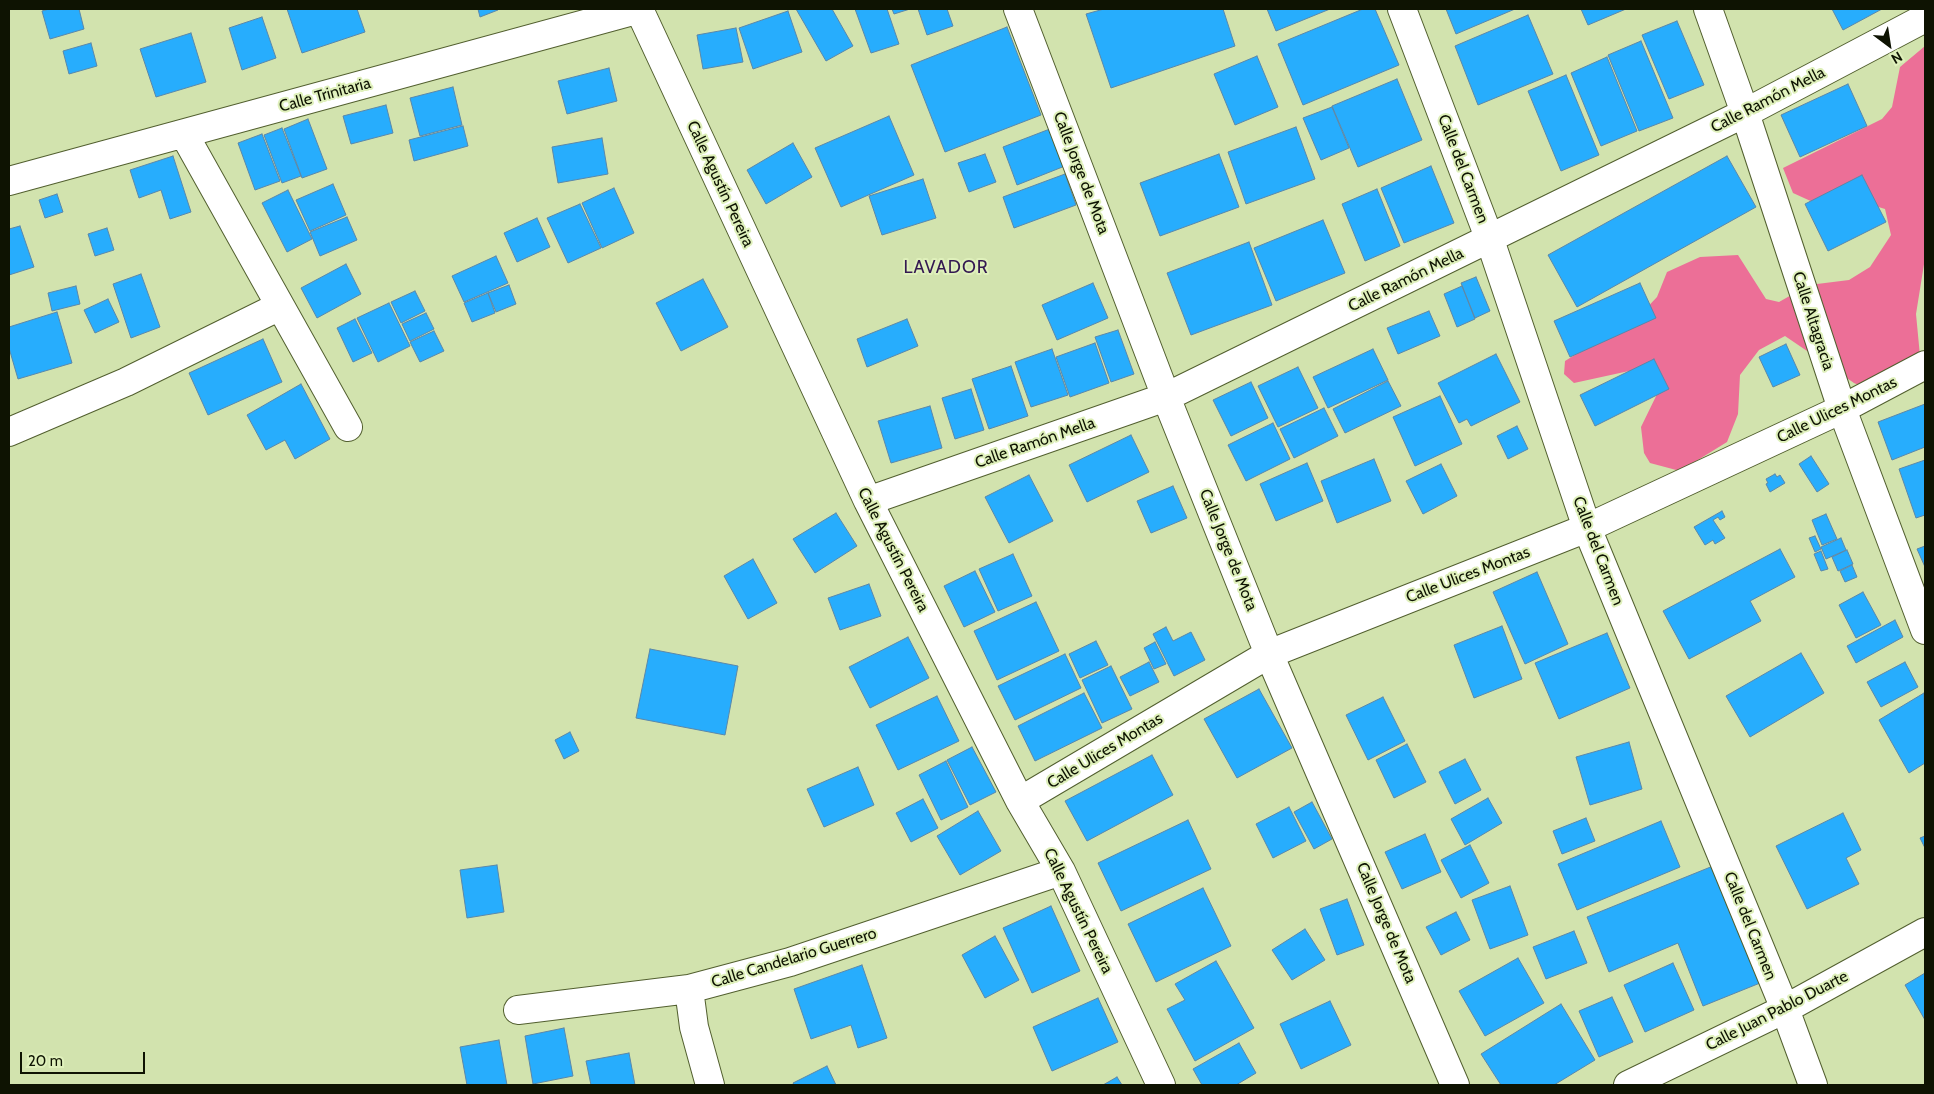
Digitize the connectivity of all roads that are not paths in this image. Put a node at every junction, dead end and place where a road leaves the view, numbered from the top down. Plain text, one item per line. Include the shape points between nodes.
1 (639, 9) edge
2 (1018, 9) edge
3 (1402, 9) edge
4 (1708, 9) edge
5 (1925, 18) edge
6 (1745, 113) junction
7 (184, 134) junction
8 (9, 182) edge
9 (1490, 240) junction
10 (280, 306) junction
11 (1925, 365) edge
12 (1166, 397) junction
13 (1842, 409) junction
14 (348, 427) dead end
15 (9, 432) edge
16 (868, 502) junction
17 (1587, 528) junction
18 (1925, 630) edge
19 (1269, 654) junction
20 (1020, 801) junction
21 (1061, 871) junction
22 (1925, 932) edge
23 (689, 989) junction
24 (1785, 1009) junction
25 (518, 1010) dead end
26 (710, 1085) edge
27 (1161, 1085) edge
28 (1455, 1085) edge
29 (1628, 1085) edge
30 (1813, 1085) edge

1 - 7 street, Calle Trinitaria
1 - 16 street, Calle Agustín Pereira
2 - 12 street, Calle Jorge de Mota
3 - 9 street, Calle del Carmen
4 - 6 street, Calle Altagracia
5 - 6 street, Calle Ramón Mella
6 - 9 street, Calle Ramón Mella
6 - 13 street, Calle Altagracia
7 - 8 street, Calle Trinitaria
7 - 10 street
9 - 12 street, Calle Ramón Mella
9 - 17 street, Calle del Carmen
10 - 14 street
10 - 15 street via 126,382
11 - 13 street, Calle Ulices Montas
12 - 16 street, Calle Ramón Mella
12 - 19 street, Calle Jorge de Mota
13 - 17 street, Calle Ulices Montas
13 - 18 street, Calle Altagracia
16 - 20 street, Calle Agustín Pereira
17 - 19 street, Calle Ulices Montas
17 - 24 street, Calle del Carmen
19 - 20 street, Calle Ulices Montas
19 - 28 street, Calle Jorge de Mota
20 - 21 street, Calle Agustín Pereira
21 - 23 street, Calle Candelario Guerrero via 790,962
21 - 27 street, Calle Agustín Pereira
22 - 24 street, Calle Juan Pablo Duarte
23 - 25 street, Calle Candelario Guerrero
23 - 26 street via 694,1027
24 - 29 street, Calle Juan Pablo Duarte
24 - 30 street, Calle del Carmen

